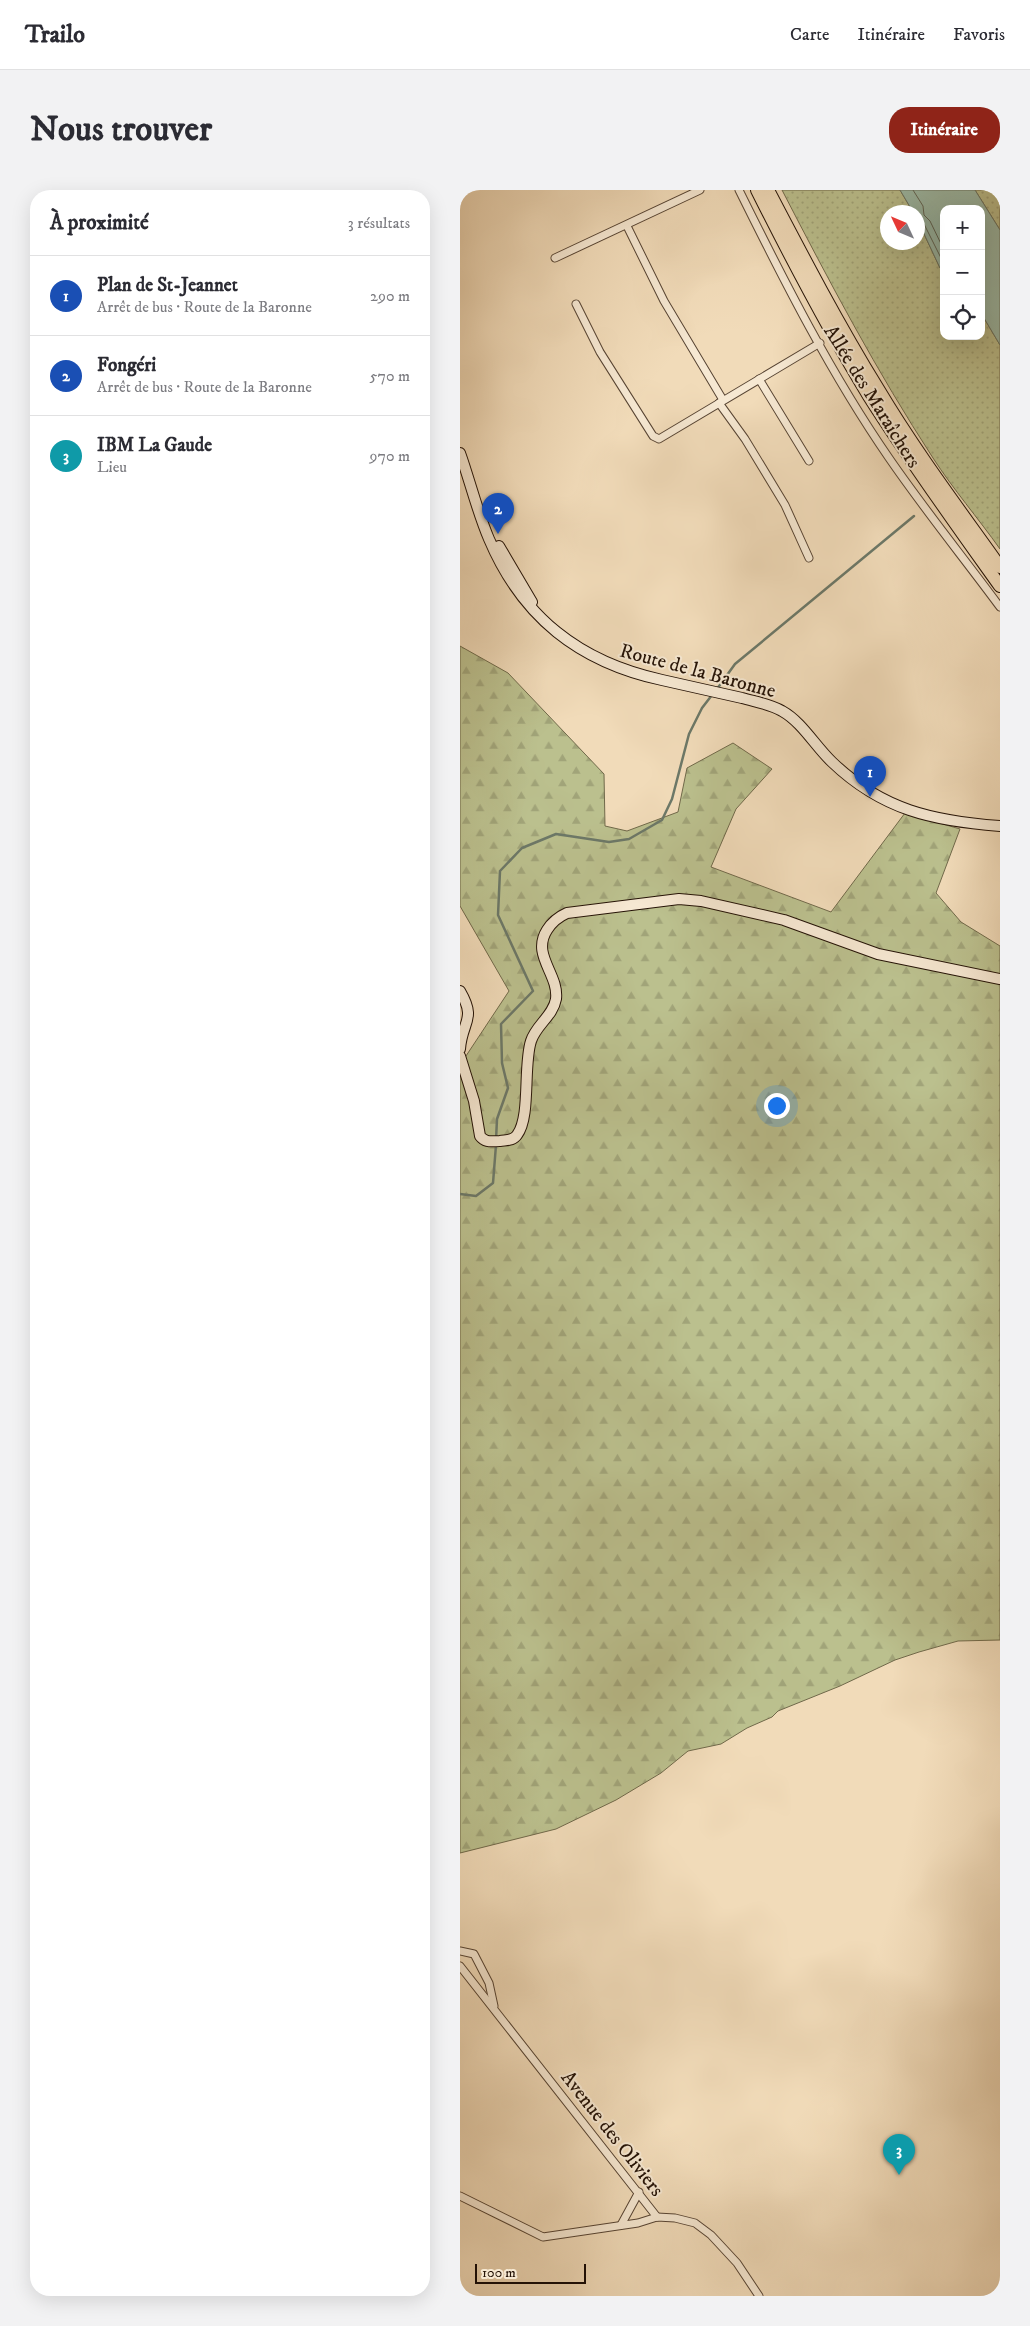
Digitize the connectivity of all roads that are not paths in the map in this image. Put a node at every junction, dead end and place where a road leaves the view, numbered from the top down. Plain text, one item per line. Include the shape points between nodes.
1 (700, 190) edge
2 (739, 190) edge
3 (757, 190) edge
4 (768, 190) edge
5 (627, 226) junction
6 (555, 258) dead end
7 (576, 304) dead end
8 (820, 343) junction
9 (759, 379) junction
10 (721, 401) junction
11 (460, 453) edge
12 (809, 461) dead end
13 (808, 558) dead end
14 (1000, 567) edge
15 (1000, 586) edge
16 (1000, 607) edge
17 (1000, 826) edge
18 (1000, 979) edge
19 (460, 991) edge
20 (460, 1049) edge
21 (460, 1056) edge
22 (460, 1951) edge
23 (460, 1966) edge
24 (495, 2008) junction
25 (639, 2192) junction
26 (460, 2196) edge
27 (657, 2217) junction
28 (621, 2225) junction
29 (759, 2296) edge

1 - 5 street
2 - 8 street, Allée des Maraîchers via 783,279
3 - 15 highway via 798,272 869,394
4 - 14 highway via 878,390
5 - 6 street
5 - 10 street via 664,301
7 - 10 street via 600,352 653,436 659,439
8 - 9 street
8 - 16 street, Allée des Maraîchers via 889,457
9 - 10 street
9 - 12 street
10 - 13 street via 785,505
11 - 17 street, Route de la Baronne via 482,518 543,620 555,632 598,660 636,674 761,702 784,712 844,773 884,799 953,822
18 - 21 street via 878,954 784,920 700,901 679,899 567,913 552,923 543,937 541,951 554,981 555,1001 531,1042 523,1118 518,1134 511,1140 488,1142 482,1139
19 - 20 street via 469,1010
22 - 24 street, Avenue des Oliviers via 474,1954
23 - 24 street, Avenue des Oliviers
24 - 25 street, Avenue des Oliviers
25 - 27 street, Avenue des Oliviers
25 - 28 street
26 - 28 street via 543,2237
27 - 28 street
27 - 29 street, Avenue des Oliviers via 695,2223 711,2235 737,2263

